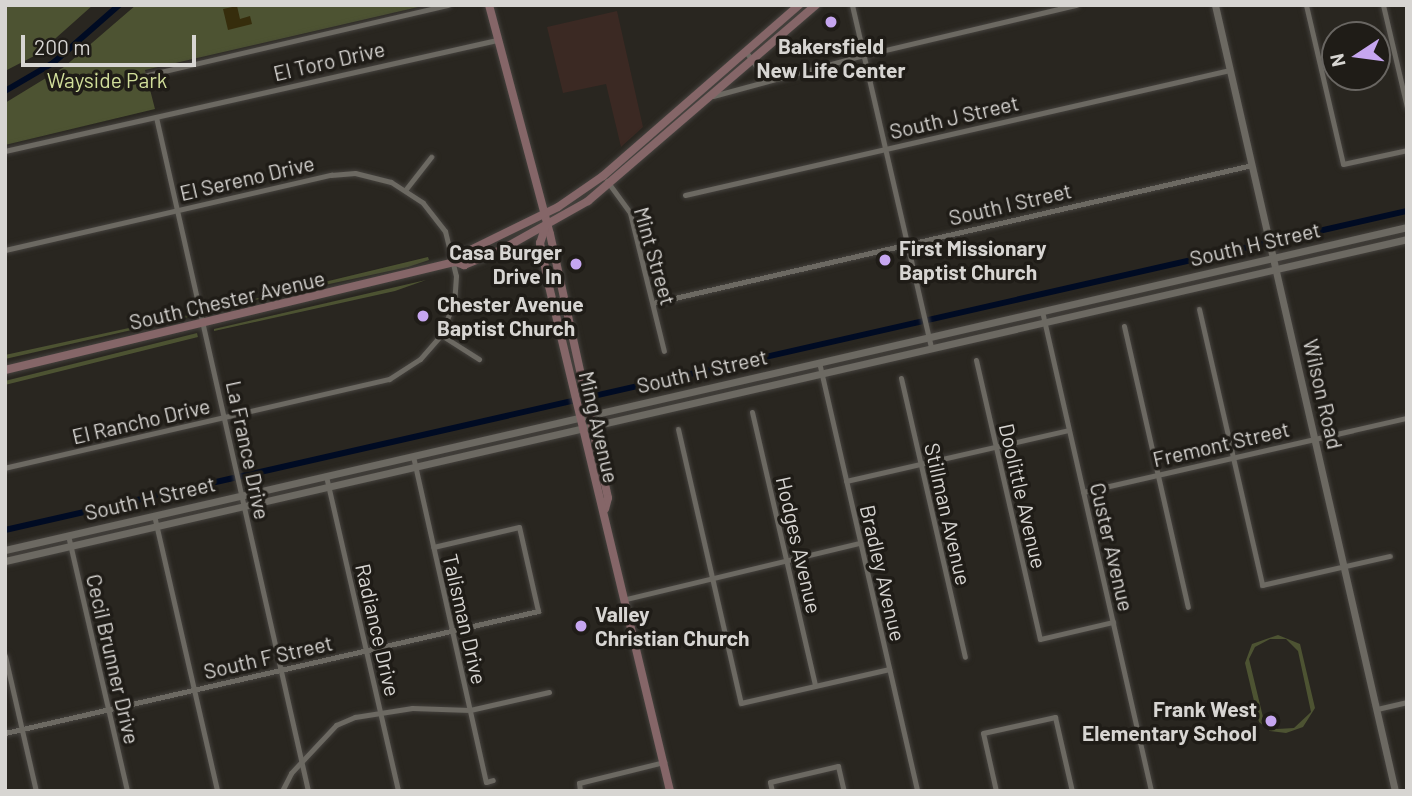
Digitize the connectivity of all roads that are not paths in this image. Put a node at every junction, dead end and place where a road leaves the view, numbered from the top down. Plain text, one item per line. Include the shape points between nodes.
1 (448, 5) edge
2 (489, 5) edge
3 (799, 5) edge
4 (816, 5) edge
5 (852, 5) edge
6 (1076, 5) edge
7 (1215, 5) edge
8 (1306, 5) edge
9 (1383, 5) edge
10 (497, 40) junction
11 (746, 51) junction
12 (863, 55) junction
13 (752, 62) junction
14 (1230, 70) junction
15 (147, 75) dead end
16 (781, 77) junction
17 (713, 96) junction
18 (1407, 107) edge
19 (156, 117) junction
20 (886, 149) junction
21 (1407, 150) edge
22 (5, 151) edge
23 (431, 157) dead end
24 (1252, 165) junction
25 (603, 176) junction
26 (610, 185) junction
27 (406, 189) junction
28 (685, 195) dead end
29 (177, 210) junction
30 (542, 216) junction
31 (1407, 227) edge
32 (545, 228) junction
33 (1407, 239) edge
34 (908, 244) junction
35 (5, 250) edge
36 (1273, 258) junction
37 (456, 262) junction
38 (1276, 269) junction
39 (653, 303) junction
40 (1199, 309) dead end
41 (1042, 311) junction
42 (1044, 322) junction
43 (204, 324) junction
44 (1124, 326) dead end
45 (441, 335) junction
46 (929, 337) junction
47 (931, 348) junction
48 (664, 351) dead end
49 (480, 359) dead end
50 (976, 360) dead end
51 (819, 362) junction
52 (5, 370) edge
53 (821, 374) junction
54 (901, 377) dead end
55 (590, 411) junction
56 (752, 412) dead end
57 (579, 415) junction
58 (226, 417) junction
59 (1407, 418) edge
60 (593, 426) junction
61 (581, 429) junction
62 (678, 429) dead end
63 (1068, 429) junction
64 (494, 436) junction
65 (1315, 439) junction
66 (995, 446) junction
67 (413, 456) junction
68 (457, 458) junction
69 (1233, 458) junction
70 (920, 464) junction
71 (415, 467) junction
72 (5, 468) edge
73 (1158, 475) junction
74 (326, 476) junction
75 (846, 481) junction
76 (329, 487) junction
77 (1083, 492) junction
78 (243, 495) junction
79 (243, 507) junction
80 (605, 509) junction
81 (154, 515) junction
82 (157, 526) junction
83 (68, 535) junction
84 (860, 543) junction
85 (71, 546) junction
86 (433, 547) junction
87 (5, 550) edge
88 (1390, 556) dead end
89 (786, 560) junction
90 (5, 561) edge
91 (1345, 568) junction
92 (712, 578) junction
93 (626, 599) junction
94 (1188, 607) dead end
95 (1112, 622) junction
96 (452, 630) junction
97 (366, 650) junction
98 (5, 656) edge
99 (965, 657) dead end
100 (888, 668) junction
101 (280, 670) junction
102 (815, 685) junction
103 (194, 690) junction
104 (549, 692) dead end
105 (1407, 702) edge
106 (1377, 709) junction
107 (108, 710) junction
108 (470, 710) junction
109 (380, 713) junction
110 (22, 730) junction
111 (5, 733) edge
112 (664, 762) junction
113 (302, 763) junction
114 (493, 780) dead end
115 (36, 791) edge
116 (127, 791) edge
117 (217, 791) edge
118 (282, 791) edge
119 (308, 791) edge
120 (398, 791) edge
121 (580, 791) edge
122 (670, 791) edge
123 (772, 791) edge
124 (844, 791) edge
125 (917, 791) edge
126 (996, 791) edge
127 (1072, 791) edge
128 (1151, 791) edge
129 (1395, 791) edge

1 - 15 street
2 - 10 main road, Ming Avenue
3 - 11 main road, South Chester Avenue
4 - 13 main road, South Chester Avenue
5 - 12 street
6 - 12 street
7 - 14 street, Wilson Road
8 - 21 street via 1343,164
9 - 18 street
10 - 19 street, El Toro Drive
10 - 30 main road, Ming Avenue
11 - 13 street
11 - 25 main road, South Chester Avenue
12 - 16 street
12 - 20 street
13 - 16 street via 768,77
13 - 17 main road, South Chester Avenue
14 - 20 street, South J Street
14 - 24 street, Wilson Road
16 - 17 street
17 - 26 main road, South Chester Avenue
19 - 22 street, El Toro Drive
19 - 29 street, La France Drive
20 - 28 street, South J Street
20 - 34 street
23 - 27 street
24 - 34 street, South I Street
24 - 36 street, Wilson Road
25 - 26 street, Mint Street
25 - 30 main road, South Chester Avenue
26 - 32 main road, South Chester Avenue
26 - 39 street, Mint Street via 630,213
27 - 29 street, El Sereno Drive via 379,177 342,173
27 - 37 street, El Sereno Drive via 438,220
29 - 35 street, El Sereno Drive
29 - 43 street, La France Drive
30 - 32 main road, Ming Avenue
30 - 37 main road, South Chester Avenue via 460,255
31 - 36 street, South H Street
32 - 37 main road, South Chester Avenue via 464,265
32 - 55 main road, Ming Avenue
32 - 57 main road, Ming Avenue via 540,243
33 - 38 street, South H Street
34 - 39 street, South I Street
34 - 46 street
36 - 38 street, Wilson Road
36 - 41 street, South H Street
37 - 43 main road, South Chester Avenue
37 - 45 street, El Rancho Drive via 454,302
38 - 42 street, South H Street
38 - 65 street, Wilson Road
39 - 48 street, Mint Street
40 - 69 street
41 - 42 street, Custer Avenue
41 - 46 street, South H Street
42 - 47 street, South H Street
42 - 63 street, Custer Avenue
43 - 52 main road, South Chester Avenue
43 - 58 street, La France Drive
44 - 73 street
45 - 49 street
45 - 58 street, El Rancho Drive via 421,359 389,379
46 - 47 street
46 - 51 street, South H Street
47 - 53 street, South H Street
50 - 66 street, Doolittle Avenue
51 - 53 street, Bradley Avenue
51 - 55 street, South H Street
53 - 60 street, South H Street
53 - 75 street, Bradley Avenue
54 - 70 street, Stillman Avenue
55 - 57 street, South H Street
55 - 60 main road, Ming Avenue
56 - 89 street, Hodges Avenue
57 - 61 main road, Ming Avenue
57 - 64 street, South H Street
58 - 72 street, El Rancho Drive
58 - 78 street, La France Drive
59 - 65 street, Fremont Street
60 - 61 street, South H Street
60 - 80 main road, Ming Avenue via 608,498
61 - 68 street, South H Street
61 - 80 main road, Ming Avenue via 598,501
62 - 92 street
63 - 66 street
63 - 77 street, Custer Avenue
64 - 67 street, South H Street
64 - 68 street via 465,449
65 - 69 street, Fremont Street
65 - 91 street, Wilson Road
66 - 70 street
66 - 95 street, Doolittle Avenue via 1040,639
67 - 71 street, Talisman Drive
67 - 74 street, South H Street
68 - 71 street, South H Street
69 - 73 street, Fremont Street
69 - 91 street via 1262,585
70 - 75 street
70 - 99 street, Stillman Avenue
71 - 76 street, South H Street
71 - 86 street, Talisman Drive
73 - 77 street, Fremont Street
73 - 94 street
74 - 76 street, Radiance Drive
74 - 78 street, South H Street
75 - 84 street, Bradley Avenue
76 - 79 street, South H Street
76 - 97 street, Radiance Drive
77 - 95 street, Custer Avenue
78 - 79 street, La France Drive
78 - 81 street, South H Street
79 - 82 street, South H Street
79 - 101 street, La France Drive
80 - 93 main road, Ming Avenue
81 - 82 street
81 - 83 street, South H Street
82 - 85 street, South H Street
82 - 103 street
83 - 85 street, Cecil Brunner Drive
83 - 87 street, South H Street
84 - 89 street
84 - 100 street, Bradley Avenue
85 - 90 street, South H Street
85 - 107 street, Cecil Brunner Drive
86 - 96 street, Talisman Drive
86 - 96 street, South F Street via 519,527 538,611
88 - 91 street
89 - 92 street
89 - 102 street, Hodges Avenue
91 - 106 street, Wilson Road
92 - 93 street
92 - 102 street via 741,703
93 - 112 main road, Ming Avenue
95 - 128 street, Custer Avenue
96 - 97 street, South F Street
96 - 108 street, Talisman Drive
97 - 101 street, South F Street
97 - 109 street, Radiance Drive
98 - 110 street
100 - 102 street
100 - 125 street, Bradley Avenue
101 - 103 street, South F Street
101 - 113 street, La France Drive
103 - 107 street, South F Street
103 - 117 street
104 - 108 street
105 - 106 street
106 - 129 street, Wilson Road
107 - 110 street, South F Street
107 - 116 street, Cecil Brunner Drive
108 - 109 street
108 - 114 street, Talisman Drive via 486,782
109 - 113 street via 336,725
109 - 120 street, Radiance Drive
110 - 111 street, South F Street
110 - 115 street
112 - 121 street via 579,783
112 - 122 main road, Ming Avenue
113 - 118 street
113 - 119 street, La France Drive
123 - 124 street via 770,782 838,766
126 - 127 street via 983,733 1055,717

